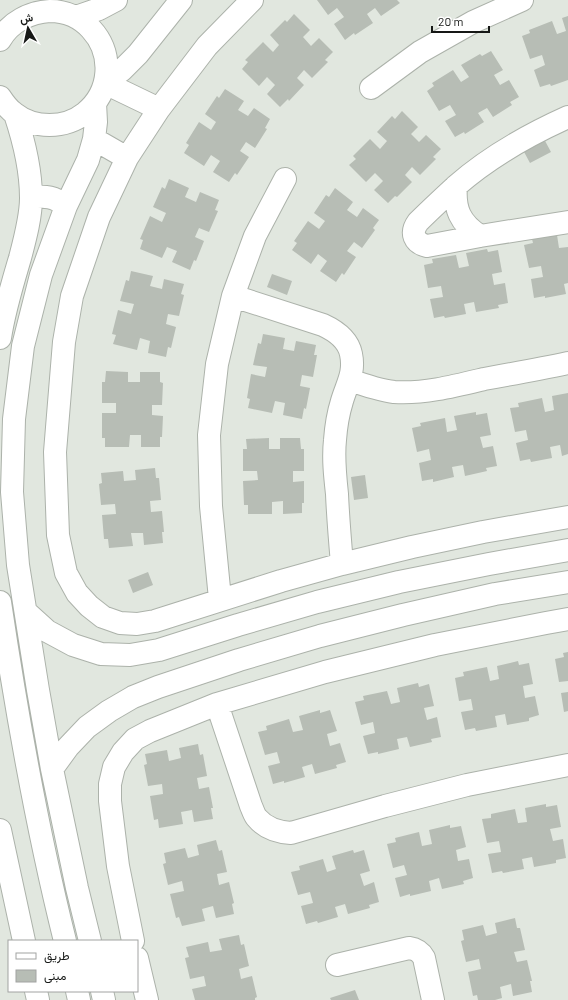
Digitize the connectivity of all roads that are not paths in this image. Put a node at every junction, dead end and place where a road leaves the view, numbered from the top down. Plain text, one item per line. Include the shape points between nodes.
1 (116, 0) edge
2 (181, 0) edge
3 (252, 0) edge
4 (522, 0) edge
5 (40, 6) edge
6 (76, 17) junction
7 (1, 37) edge
8 (105, 83) junction
9 (371, 88) dead end
10 (0, 97) edge
11 (95, 103) junction
12 (159, 109) junction
13 (15, 114) junction
14 (568, 117) edge
15 (94, 139) junction
16 (127, 158) junction
17 (284, 179) dead end
18 (456, 186) junction
19 (31, 198) junction
20 (66, 206) junction
21 (568, 222) edge
22 (480, 236) junction
23 (233, 296) junction
24 (0, 338) edge
25 (568, 363) edge
26 (350, 380) junction
27 (568, 517) edge
28 (483, 532) junction
29 (568, 550) edge
30 (342, 564) junction
31 (489, 564) junction
32 (568, 582) edge
33 (495, 594) junction
34 (220, 599) junction
35 (0, 602) edge
36 (26, 612) junction
37 (568, 619) edge
38 (217, 704) junction
39 (568, 765) edge
40 (52, 769) junction
41 (0, 830) edge
42 (24, 940) edge
43 (65, 940) edge
44 (90, 940) edge
45 (133, 940) edge
46 (138, 962) edge
47 (337, 965) dead end
48 (147, 1000) edge
49 (434, 1000) edge

1 - 6 street
2 - 8 street via 138,54
3 - 12 street via 207,46
4 - 9 street via 473,22 420,52
5 - 6 street
5 - 7 street via 14,23
6 - 8 street via 96,34 102,45 106,57
8 - 11 street
8 - 12 street
10 - 13 street
11 - 13 street via 85,114 57,125 42,125
11 - 15 street
12 - 16 street
13 - 19 street via 27,155
14 - 18 street via 509,147
15 - 16 street
15 - 20 street via 88,160
16 - 34 street via 99,217 72,296 64,342 55,452 58,535 66,573 77,593 89,606 103,617 120,623 138,624 155,621
17 - 23 street via 255,236
18 - 22 street via 459,215 468,227
18 - 22 street via 418,222 414,232 417,242 427,246
19 - 20 street via 46,196
19 - 24 street via 26,237 3,317
20 - 36 street via 41,275 25,339 14,419 12,492 18,565
21 - 22 street
23 - 26 street via 335,331 345,340 351,352 353,366
23 - 34 street via 217,364 209,435 211,506
25 - 26 street via 417,392 370,388
26 - 30 street via 337,419 334,461
27 - 28 street
28 - 30 street
28 - 31 street
29 - 31 street
30 - 34 street
31 - 33 street
31 - 36 street via 317,602 159,650 130,656 101,654 73,645 47,631
32 - 33 street
33 - 40 street via 320,636 239,660 133,697 87,727
35 - 43 street via 32,793
36 - 40 street
37 - 38 street via 435,645 325,672
38 - 39 street via 251,806 257,818 278,832 292,833 460,787
38 - 45 street via 150,731 135,740 123,752 114,767 110,801 118,866
40 - 44 street via 76,888
41 - 42 street
46 - 48 street
47 - 49 street via 409,948 415,949 421,952 424,958

